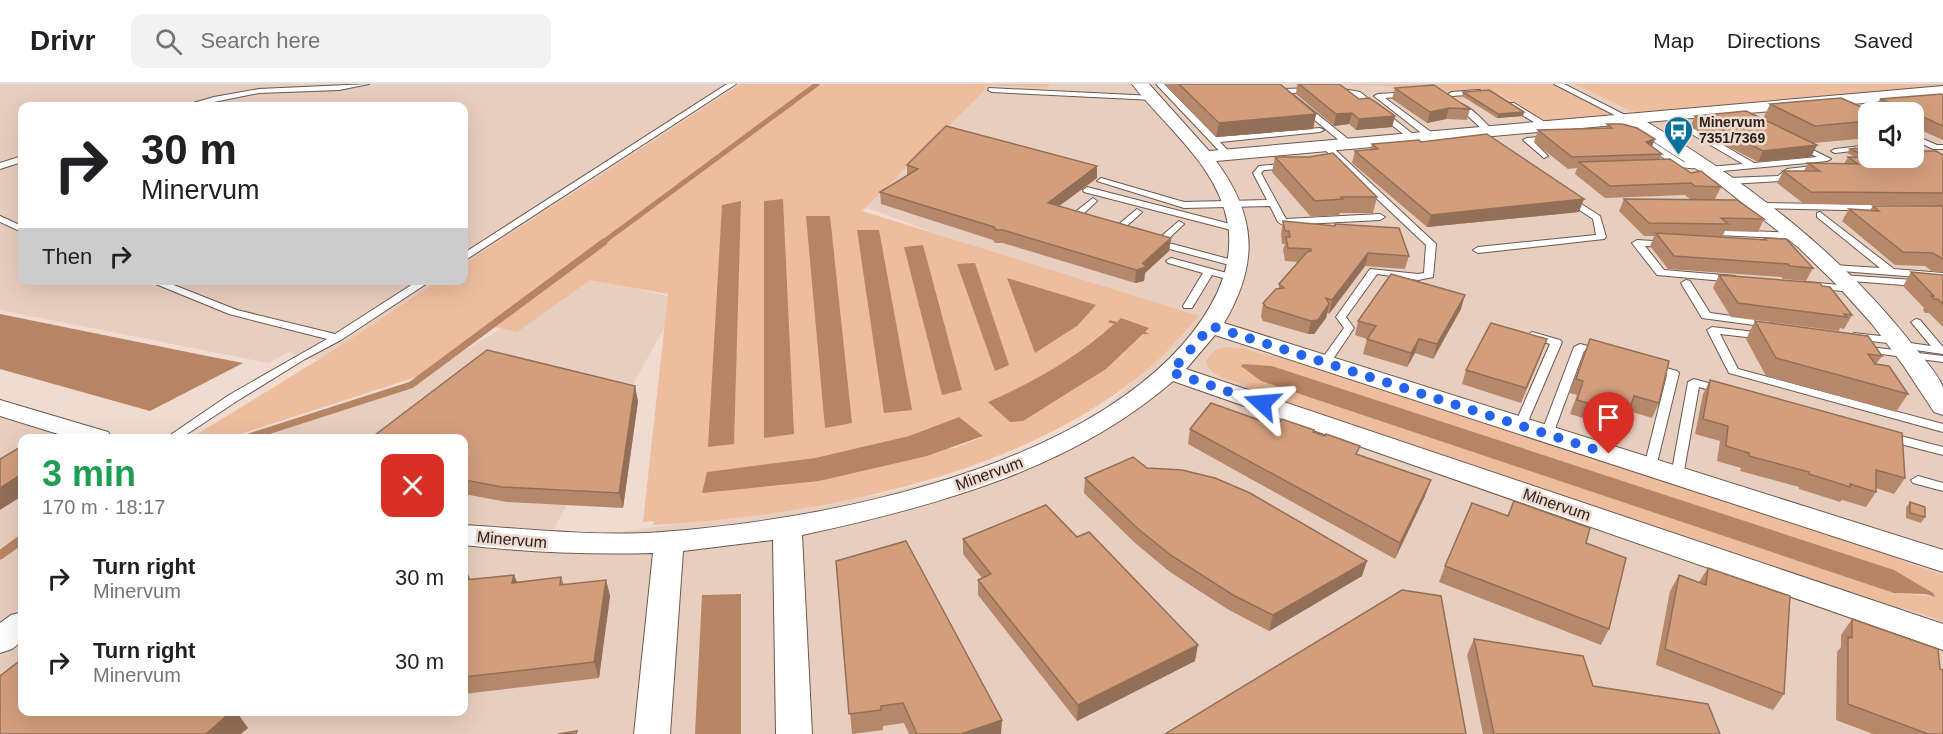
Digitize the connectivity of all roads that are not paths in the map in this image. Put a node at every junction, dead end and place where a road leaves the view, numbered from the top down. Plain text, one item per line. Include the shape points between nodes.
1 (365, 84) edge
2 (732, 84) edge
3 (1140, 84) edge
4 (1558, 84) edge
5 (992, 90) dead end
6 (1157, 91) edge
7 (1488, 91) edge
8 (1943, 91) edge
9 (1278, 93) edge
10 (1417, 94) edge
11 (1452, 94) edge
12 (1442, 95) edge
13 (204, 102) edge
14 (1508, 103) edge
15 (1807, 104) junction
16 (1828, 113) edge
17 (1631, 127) junction
18 (1320, 130) junction
19 (1691, 130) dead end
20 (1549, 133) junction
21 (1485, 135) junction
22 (1432, 137) junction
23 (1415, 139) junction
24 (1924, 142) edge
25 (1803, 147) edge
26 (1943, 147) edge
27 (1208, 148) junction
28 (1330, 148) junction
29 (1858, 148) edge
30 (1835, 150) edge
31 (1544, 156) dead end
32 (18, 160) edge
33 (1298, 165) edge
34 (0, 166) edge
35 (1753, 166) junction
36 (1832, 166) edge
37 (1713, 173) junction
38 (1101, 181) dead end
39 (1087, 190) edge
40 (1560, 192) edge
41 (1093, 201) dead end
42 (1273, 203) junction
43 (1736, 204) edge
44 (1232, 205) junction
45 (1765, 208) junction
46 (1137, 212) dead end
47 (1820, 215) junction
48 (1380, 216) dead end
49 (0, 219) edge
50 (1084, 221) edge
51 (1179, 224) dead end
52 (18, 227) edge
53 (1106, 227) edge
54 (1239, 229) junction
55 (1116, 231) junction
56 (1721, 233) edge
57 (1127, 234) edge
58 (1148, 240) edge
59 (1159, 243) junction
60 (1672, 244) edge
61 (1803, 246) junction
62 (1478, 250) dead end
63 (468, 254) edge
64 (1171, 261) dead end
65 (1236, 271) junction
66 (1891, 272) junction
67 (1208, 273) junction
68 (1943, 276) edge
69 (1842, 278) junction
70 (1744, 280) edge
71 (1686, 283) dead end
72 (1792, 284) edge
73 (164, 285) edge
74 (419, 285) edge
75 (1943, 285) edge
76 (1188, 306) dead end
77 (1916, 322) dead end
78 (1211, 326) junction
79 (1522, 332) edge
80 (1841, 334) edge
81 (337, 338) junction
82 (1903, 347) junction
83 (1851, 348) edge
84 (1942, 353) edge
85 (1611, 355) edge
86 (1325, 363) junction
87 (1642, 364) edge
88 (1171, 372) junction
89 (1729, 392) edge
90 (1943, 407) edge
91 (0, 408) edge
92 (1520, 426) junction
93 (1943, 428) edge
94 (86, 434) edge
95 (178, 434) edge
96 (1547, 434) junction
97 (1879, 434) edge
98 (1943, 451) edge
99 (1650, 467) junction
100 (1677, 476) junction
101 (1918, 480) dead end
102 (1943, 487) edge
103 (787, 529) junction
104 (468, 535) edge
105 (669, 541) junction
106 (1943, 561) edge
107 (18, 627) edge
108 (1943, 637) edge
109 (0, 640) edge
110 (652, 734) edge
111 (794, 734) edge

1 - 13 lane via 260,91
2 - 63 lane
3 - 6 street, Minervum
4 - 17 lane
5 - 6 lane
6 - 27 street, Minervum via 1177,122
7 - 11 lane
8 - 15 street
9 - 18 lane
10 - 22 lane via 1378,96
12 - 21 lane via 1471,114
14 - 20 lane
15 - 16 lane
15 - 17 street
17 - 20 street
17 - 37 street
18 - 27 lane
18 - 28 lane
19 - 35 lane
20 - 21 street
20 - 31 lane via 1527,140
21 - 22 street
22 - 23 street
23 - 28 street
23 - 28 lane via 1357,94 1333,89 1284,91
24 - 26 lane
25 - 35 lane via 1827,159
27 - 28 street via 1227,155
27 - 44 street, Minervum
28 - 86 lane via 1431,244 1429,275 1374,271 1341,317 1349,328
29 - 30 lane
32 - 34 lane
33 - 42 lane via 1257,173
35 - 37 lane
36 - 37 lane via 1787,172 1780,178
37 - 45 street
38 - 44 lane via 1184,205
39 - 54 lane
40 - 62 lane via 1597,218 1601,237
41 - 50 lane via 1072,218
42 - 44 lane
42 - 48 lane via 1283,222
43 - 45 lane
44 - 54 street, Minervum
45 - 47 lane
45 - 47 lane via 1897,212
45 - 61 street
46 - 55 lane
47 - 66 lane
49 - 52 lane
51 - 59 lane
53 - 55 lane
54 - 65 street, Minervum
55 - 57 lane
56 - 61 lane
58 - 59 lane
59 - 65 lane
60 - 70 lane via 1637,243 1661,273
61 - 69 street
64 - 67 lane
65 - 67 lane
65 - 78 street, Minervum via 1224,306
66 - 68 lane
66 - 69 lane
67 - 76 lane
69 - 72 lane
69 - 75 lane
69 - 82 street
71 - 93 lane via 1706,316 1783,332 1712,330 1733,371
73 - 81 lane via 233,312
74 - 81 lane
77 - 84 lane
78 - 86 street
78 - 88 street, Minervum
79 - 92 lane via 1556,342
80 - 82 lane
81 - 95 lane
82 - 83 lane
82 - 84 lane
82 - 90 street
85 - 96 lane via 1580,347
86 - 92 street
87 - 99 lane via 1673,373
88 - 103 street, Minervum via 1081,433 1023,461 906,502
88 - 108 street, Minervum
89 - 100 lane via 1694,382
91 - 94 street
92 - 96 street
96 - 99 street
97 - 98 lane
99 - 100 street
100 - 106 street
101 - 102 lane
103 - 105 street, Minervum
103 - 111 street
104 - 105 street, Minervum via 565,543
105 - 110 street
107 - 109 street

